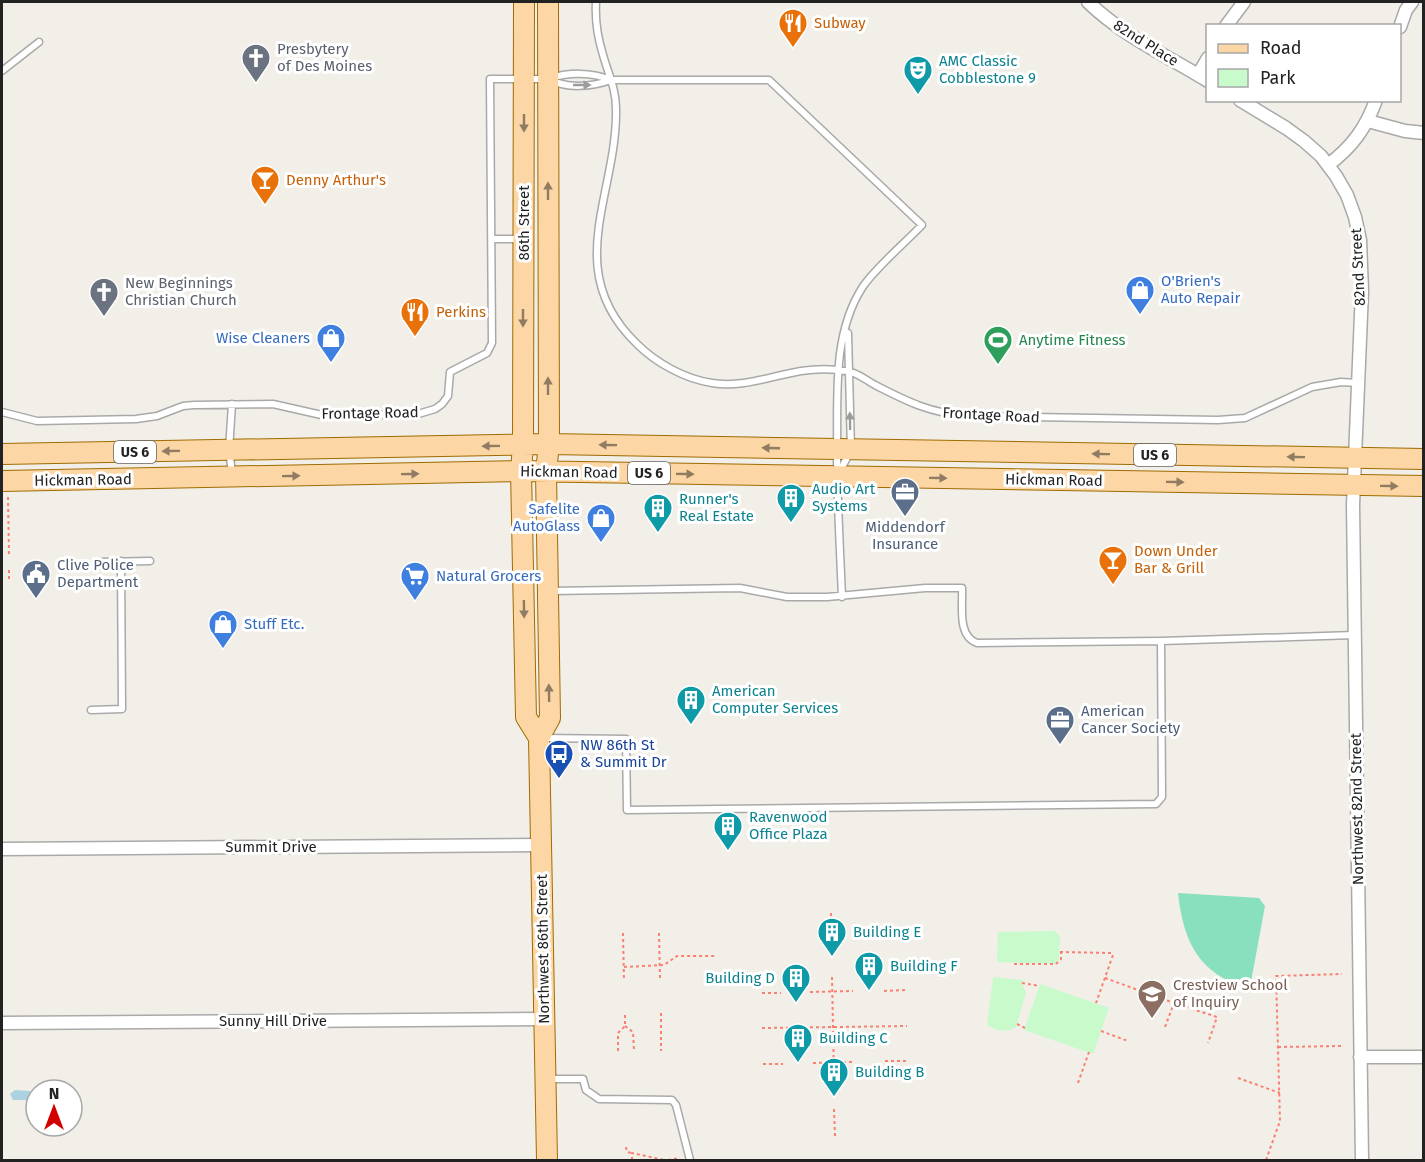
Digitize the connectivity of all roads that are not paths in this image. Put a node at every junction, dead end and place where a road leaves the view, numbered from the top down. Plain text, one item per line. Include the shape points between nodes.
1 (524, 2) edge
2 (548, 2) edge
3 (596, 2) edge
4 (1088, 2) edge
5 (1244, 2) edge
6 (1412, 2) edge
7 (1228, 24) edge
8 (1401, 24) edge
9 (39, 42) dead end
10 (2, 70) edge
11 (1203, 78) edge
12 (524, 79) junction
13 (548, 79) junction
14 (611, 80) junction
15 (1243, 102) edge
16 (1375, 102) edge
17 (1368, 121) junction
18 (1424, 133) edge
19 (1328, 165) junction
20 (492, 239) junction
21 (524, 239) junction
22 (847, 324) junction
23 (837, 371) junction
24 (849, 371) junction
25 (1359, 384) junction
26 (232, 404) junction
27 (2, 412) edge
28 (549, 444) junction
29 (523, 445) junction
30 (229, 450) junction
31 (844, 450) junction
32 (2, 454) edge
33 (1355, 458) junction
34 (1424, 459) edge
35 (521, 471) junction
36 (546, 472) junction
37 (837, 476) junction
38 (233, 477) junction
39 (1354, 485) junction
40 (1424, 486) edge
41 (5, 489) edge
42 (121, 561) junction
43 (150, 561) dead end
44 (100, 562) dead end
45 (548, 591) junction
46 (842, 597) junction
47 (1355, 635) junction
48 (1161, 641) junction
49 (91, 710) dead end
50 (539, 738) junction
51 (541, 845) junction
52 (2, 849) edge
53 (544, 1019) junction
54 (2, 1023) edge
55 (1360, 1057) junction
56 (1424, 1057) edge
57 (546, 1079) junction
58 (547, 1161) edge
59 (690, 1161) edge
60 (1362, 1161) edge

1 - 12 main road, 86th Street
2 - 13 main road, 86th Street
3 - 14 lane, Frontage Road via 603,56
4 - 11 street, 82nd Place via 1119,28
5 - 7 street
6 - 8 street
9 - 10 lane
12 - 13 lane, Frontage Road
12 - 20 lane, Frontage Road via 490,79
12 -> 21 main road, 86th Street
13 - 14 lane via 560,75 597,75
13 -> 14 lane via 560,85 597,85
28 -> 13 main road, 86th Street
14 - 22 lane via 769,80 922,225 863,287
14 - 23 lane, Frontage Road via 616,105 615,144 597,250 607,304 624,332 669,367 711,383 748,383 803,371
15 - 19 street via 1305,141
16 - 17 street
17 - 18 street
17 - 19 street via 1356,140
19 - 25 street, 82nd Street via 1347,195 1360,240
20 - 21 lane
20 - 26 lane, Frontage Road via 492,343 487,353 450,372 448,396 442,405 418,414 326,416 273,404
21 -> 29 main road, 86th Street
22 - 23 lane
22 - 24 lane
23 - 24 lane, Frontage Road
23 - 31 lane
24 - 25 lane, Frontage Road via 919,407 968,416 1245,418 1312,387 1341,382
31 -> 24 lane
25 - 33 street, 82nd Street
26 - 27 lane, Frontage Road via 183,406 136,419 38,421
26 - 30 lane
28 - 29 main road, Hickman Road / US 6
31 -> 28 main road, Hickman Road / US 6
28 - 36 main road, Northwest 86th Street
29 -> 30 main road, Hickman Road / US 6
29 - 35 main road, Northwest 86th Street
30 -> 32 main road, Hickman Road / US 6
30 - 38 lane
33 -> 31 main road, Hickman Road / US 6
31 - 37 lane
31 - 37 lane
33 - 34 main road, Hickman Road / US 6
33 - 39 street, Northwest 82nd Street
35 - 36 main road, Hickman Road / US 6
38 -> 35 main road, Hickman Road / US 6
35 -> 50 main road, Northwest 86th Street via 526,717
36 -> 37 main road, Hickman Road / US 6
36 - 45 main road, Northwest 86th Street
37 -> 39 main road, Hickman Road / US 6
37 - 46 lane
38 - 41 main road, Hickman Road / US 6
39 -> 40 main road, Hickman Road / US 6
39 - 47 street, Northwest 82nd Street
42 - 43 lane
42 - 44 lane
42 - 49 lane via 122,710
45 - 46 lane via 740,588 786,597
50 -> 45 main road, Northwest 86th Street via 550,718
46 - 48 lane via 962,588 964,631 977,643
47 - 48 lane
47 - 55 street, Northwest 82nd Street
48 - 50 lane via 1162,797 1156,804 627,810 626,739
50 - 51 main road, Northwest 86th Street
51 - 52 street, Summit Drive
51 - 53 main road, Northwest 86th Street
53 - 54 street, Sunny Hill Drive
53 - 57 main road, Northwest 86th Street
55 - 56 street
55 - 60 street, Northwest 82nd Street
57 - 58 main road, Northwest 86th Street
57 - 59 lane via 583,1079 586,1089 599,1099 672,1100

